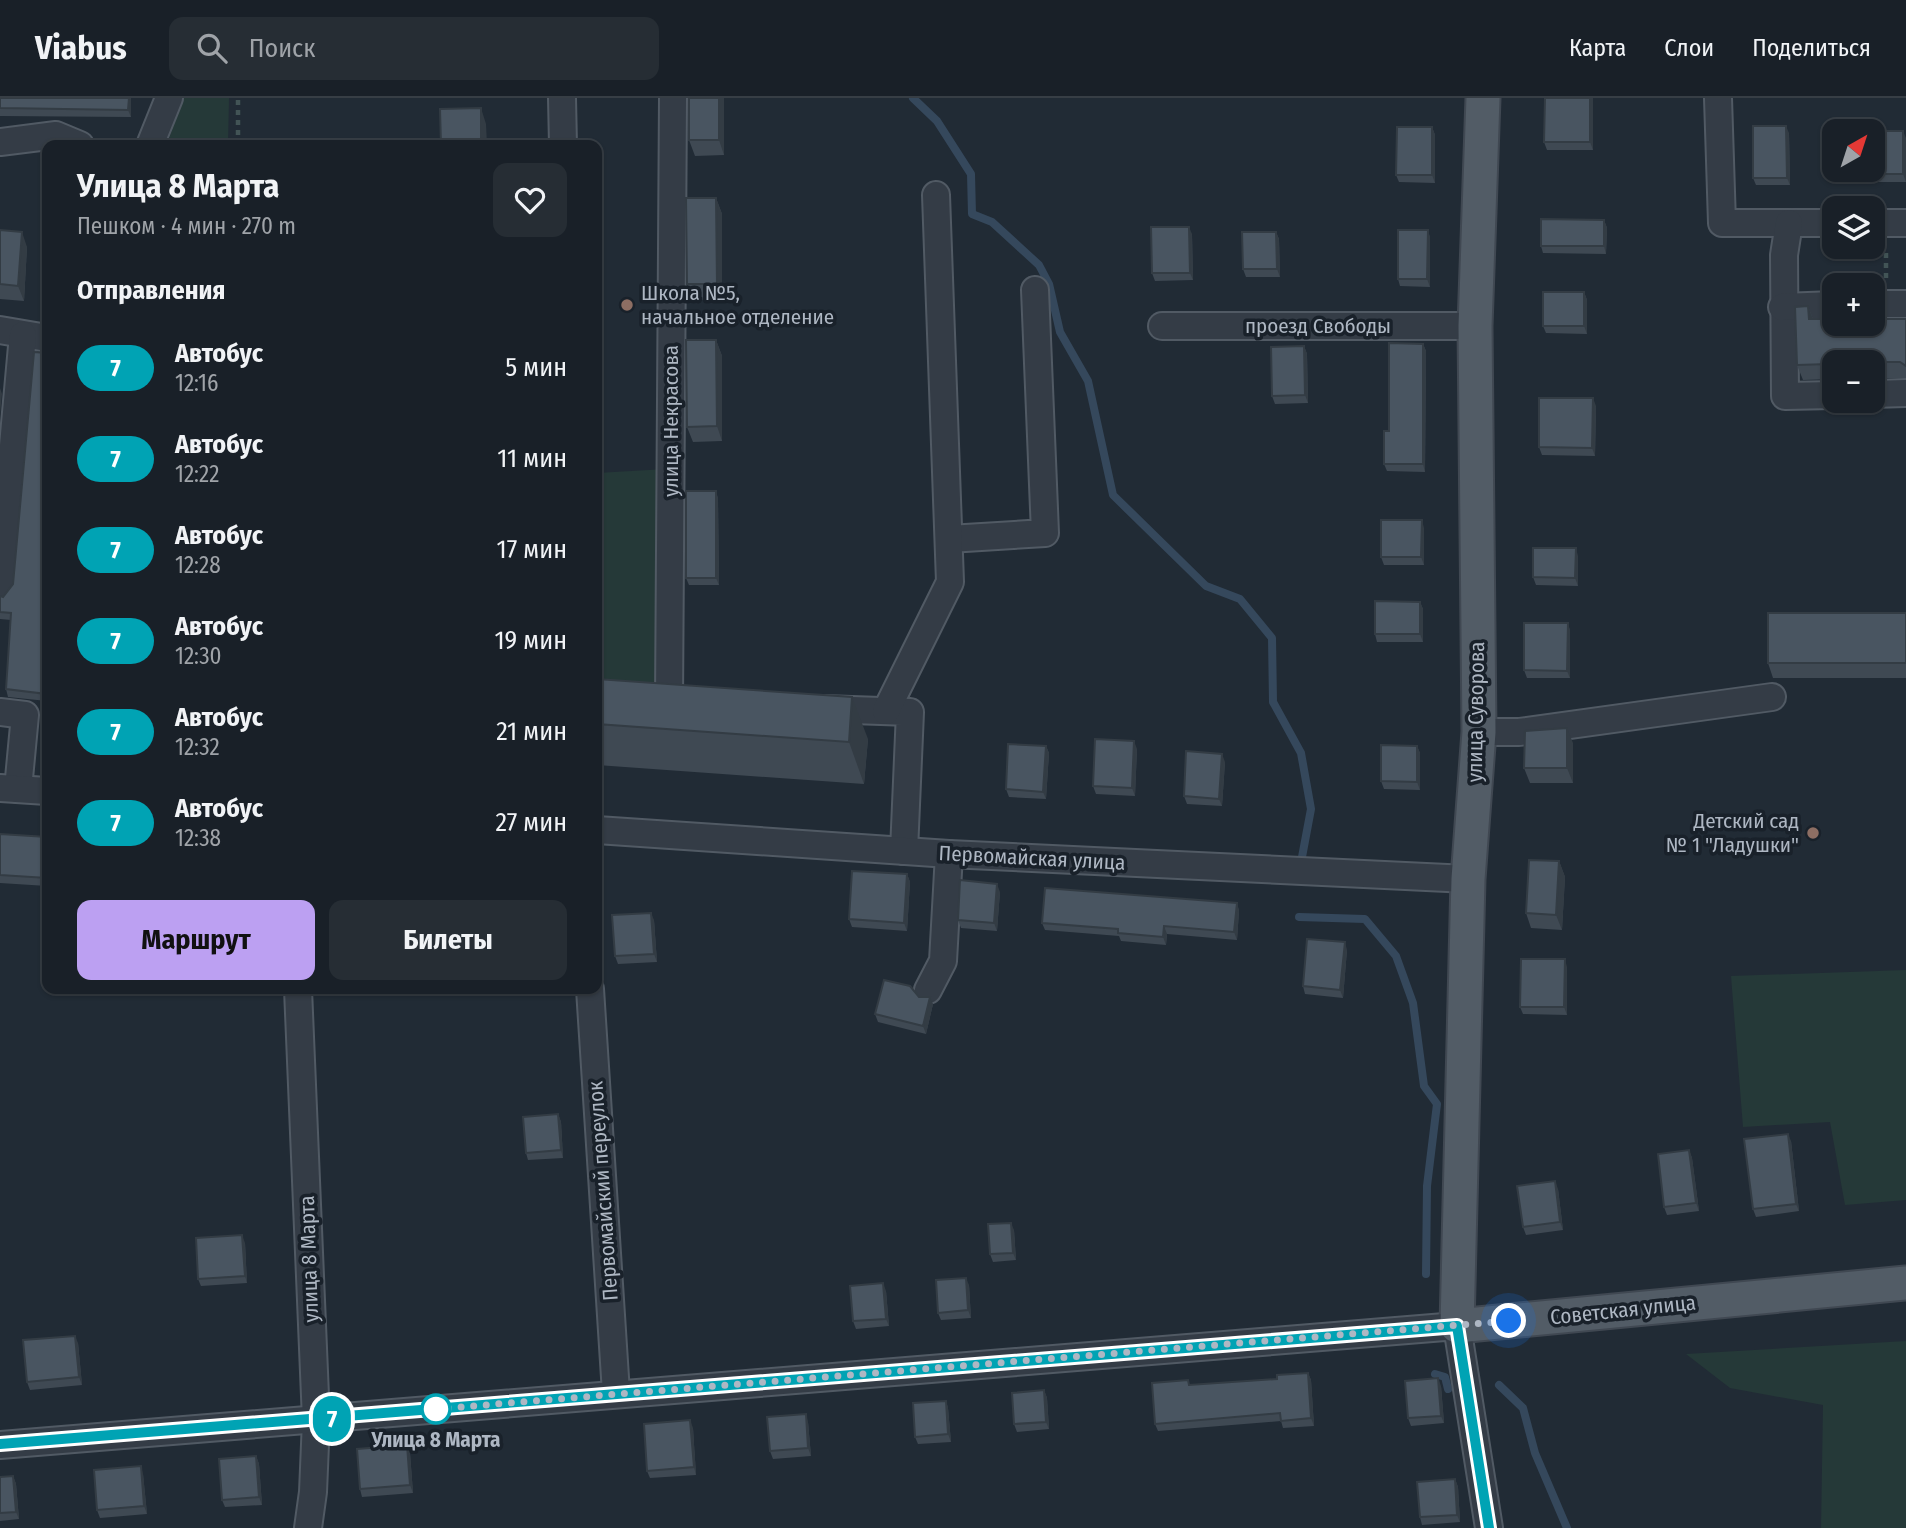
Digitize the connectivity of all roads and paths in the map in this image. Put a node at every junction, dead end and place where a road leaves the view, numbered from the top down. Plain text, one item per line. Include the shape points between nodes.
1 (169, 98) edge
2 (238, 98) edge
3 (562, 98) edge
4 (673, 98) edge
5 (1483, 98) edge
6 (1718, 98) edge
7 (68, 140) edge
8 (152, 140) edge
9 (238, 140) edge
10 (563, 140) edge
11 (0, 142) edge
12 (936, 195) dead end
13 (1789, 223) junction
14 (1822, 223) edge
15 (1888, 223) edge
16 (1035, 290) dead end
17 (1888, 304) edge
18 (1822, 305) edge
19 (1782, 307) junction
20 (1162, 326) dead end
21 (1475, 326) junction
22 (24, 334) edge
23 (1906, 393) edge
24 (1885, 394) edge
25 (1822, 395) edge
26 (949, 538) junction
27 (0, 590) edge
28 (1772, 697) dead end
29 (696, 704) edge
30 (804, 708) edge
31 (886, 711) junction
32 (0, 712) edge
33 (1479, 732) junction
34 (9, 788) edge
35 (42, 791) edge
36 (602, 830) edge
37 (904, 851) junction
38 (948, 854) junction
39 (1468, 879) junction
40 (928, 990) dead end
41 (298, 994) edge
42 (590, 994) edge
43 (1906, 1283) edge
44 (1457, 1326) junction
45 (616, 1393) junction
46 (316, 1420) junction
47 (0, 1444) edge
48 (308, 1528) edge
49 (1489, 1528) edge

1 - 8 street
2 - 9 path
3 - 10 street
4 - 29 street, улица Некрасова via 657,702
5 - 21 main road, улица Суворова
6 - 13 street via 1722,223
7 - 11 street via 56,135
12 - 26 street
13 - 14 street
13 - 19 street
15 - 17 path
16 - 26 street via 1045,533
18 - 19 street
19 - 25 street via 1784,396
20 - 21 street, проезд Свободы
21 - 33 main road, улица Суворова
22 - 27 street
23 - 24 street
26 - 31 street via 950,582
28 - 33 street via 1519,732
30 - 31 street
31 - 37 street via 910,712
32 - 34 street via 25,715
33 - 39 main road, улица Суворова
34 - 35 street
36 - 37 street, Первомайская улица
37 - 38 street, Первомайская улица
38 - 39 street, Первомайская улица
38 - 40 street via 943,961
39 - 44 main road, улица Суворова
41 - 46 street, улица 8 Марта
42 - 45 street, Первомайский переулок
43 - 44 main road, Советская улица
44 - 45 street, Советская улица
44 - 49 street
45 - 46 street, Советская улица
46 - 47 street, Советская улица
46 - 48 street, улица 8 Марта

